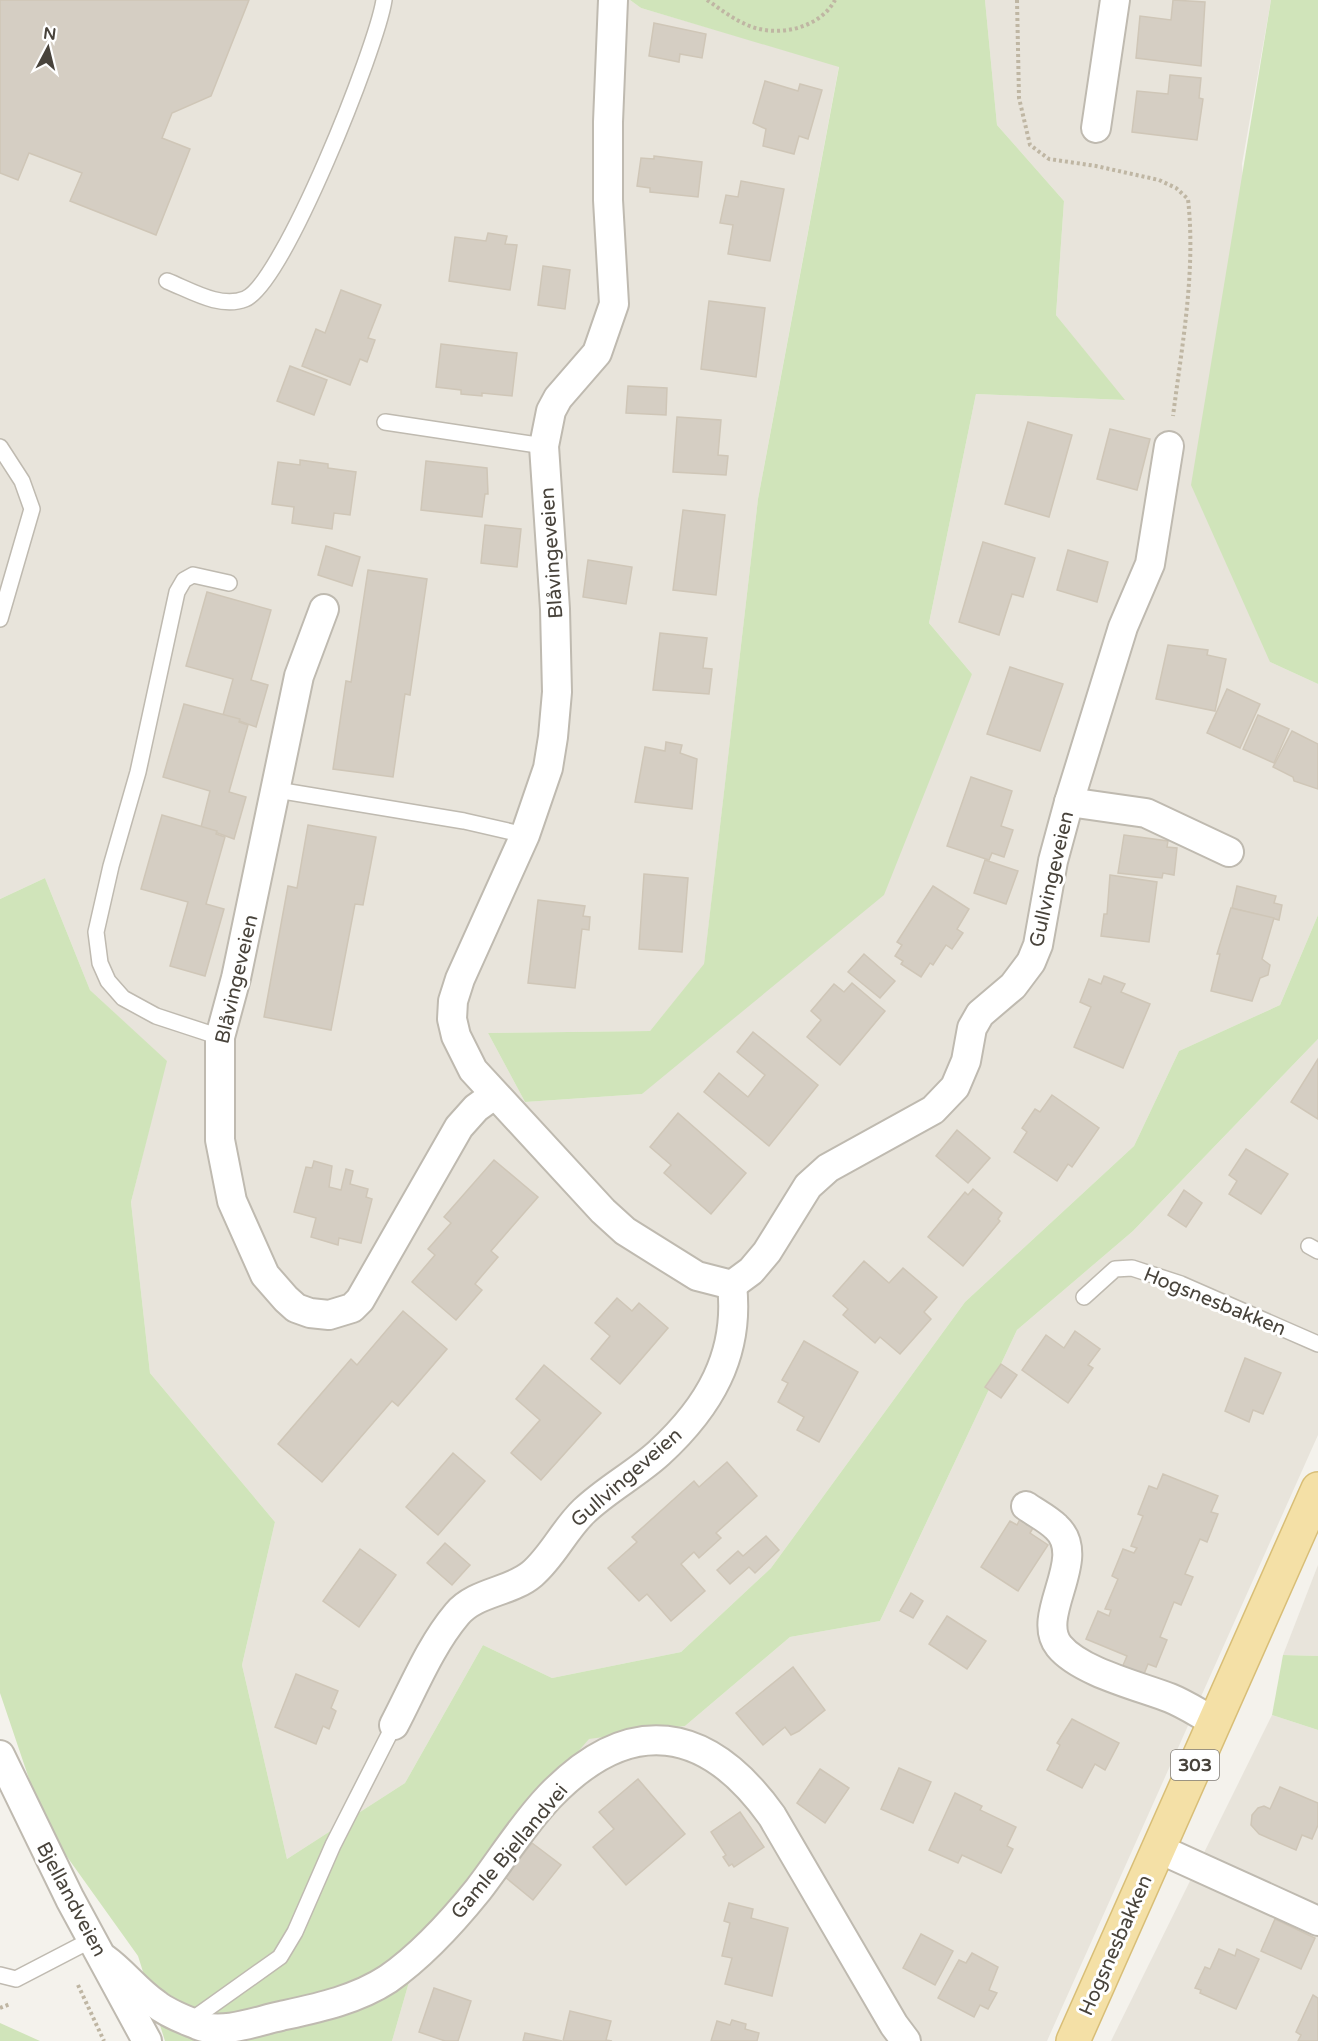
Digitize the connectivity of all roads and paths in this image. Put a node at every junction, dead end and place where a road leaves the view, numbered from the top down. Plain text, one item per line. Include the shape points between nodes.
1 (384, 0) edge
2 (614, 0) edge
3 (707, 0) edge
4 (835, 0) edge
5 (1017, 0) edge
6 (1115, 0) edge
7 (1096, 128) dead end
8 (167, 281) dead end
9 (385, 422) dead end
10 (544, 446) junction
11 (1169, 446) joint
12 (0, 447) edge
13 (229, 583) dead end
14 (324, 609) dead end
15 (0, 619) edge
16 (278, 790) junction
17 (1069, 802) junction
18 (525, 835) junction
19 (1229, 852) dead end
20 (220, 1036) junction
21 (494, 1095) junction
22 (732, 1285) junction
23 (1084, 1297) dead end
24 (1318, 1344) edge
25 (1318, 1490) edge
26 (1026, 1506) dead end
27 (1215, 1722) junction
28 (394, 1725) joint
29 (0, 1755) edge
30 (1157, 1848) junction
31 (1318, 1922) edge
32 (99, 1949) junction
33 (0, 1975) edge
34 (190, 2021) junction
35 (147, 2041) edge
36 (906, 2041) edge
37 (1073, 2041) edge

1 - 8 lane via 353,97 321,174 271,275 248,298 237,302 219,302
2 - 10 street, Blåvingeveien via 608,200 614,304 597,353 550,411
3 - 4 path via 745,25 779,32 808,25 828,14
5 - 11 path via 1019,98 1030,145 1049,159 1159,180 1188,199 1188,300
6 - 7 street
9 - 10 lane
10 - 18 street, Blåvingeveien via 557,692 548,768
11 - 17 street, Gullvingeveien via 1150,564 1123,627
12 - 15 lane via 22,481 32,509
13 - 20 lane via 193,575 184,580 177,592 138,772 96,932 100,963 108,981 123,998 156,1016
14 - 16 street, Blåvingeveien via 299,676
16 - 18 lane
16 - 20 street, Blåvingeveien
17 - 19 street, Gullvingeveien via 1146,813
17 - 22 street, Gullvingeveien via 1053,861 1038,945 1013,986 980,1014 972,1028 966,1061 955,1087 933,1110 828,1168 808,1185 767,1252
18 - 21 street, Blåvingeveien via 453,1000 456,1036 473,1070
20 - 21 street, Blåvingeveien via 220,1140 232,1201 265,1275 296,1308 310,1313 341,1313 360,1300 459,1127
21 - 22 street, Blåvingeveien via 625,1231 697,1276
22 - 28 street, Gullvingeveien via 735,1306 730,1346 710,1395 697,1413 659,1453 585,1509 531,1575 468,1604 457,1614
23 - 24 lane, Hogsnesbakken via 1115,1269 1132,1268 1181,1284
25 - 27 main road, Hogsnesbakken / 303
26 - 27 street via 1058,1528 1066,1549 1066,1567 1052,1618 1056,1643 1066,1654 1096,1670 1170,1699
27 - 30 main road, Hogsnesbakken / 303
28 - 34 lane via 280,1957
29 - 32 street, Bjellandveien via 64,1889
30 - 31 street
30 - 37 main road, Hogsnesbakken / 303
32 - 33 lane via 16,1979
32 - 34 street, Gamle Bjellandvei via 154,2003
32 - 35 street, Bjellandveien
34 - 36 street, Gamle Bjellandvei via 203,2026 234,2026 332,2004 388,1979 431,1942 477,1891 550,1796 611,1749 657,1739 686,1743 719,1761 752,1788

